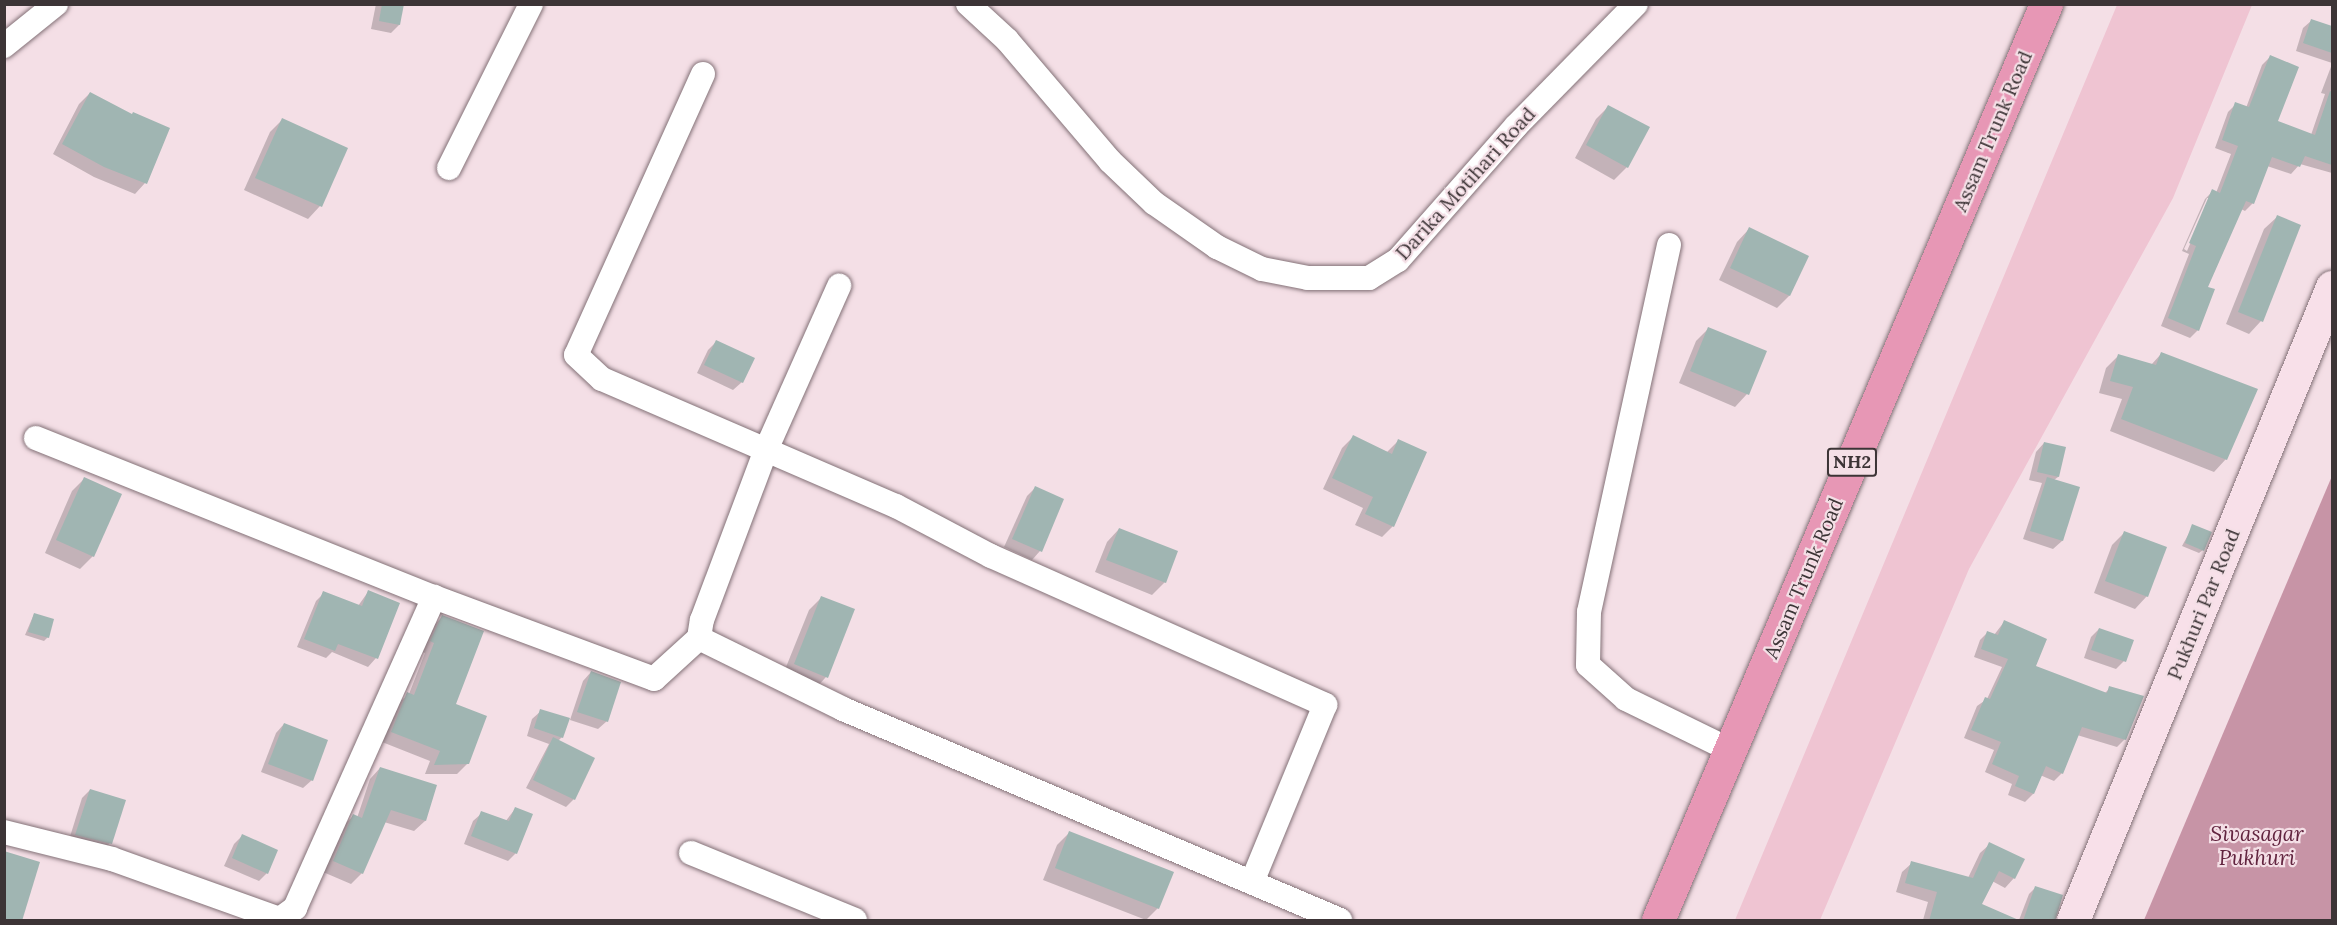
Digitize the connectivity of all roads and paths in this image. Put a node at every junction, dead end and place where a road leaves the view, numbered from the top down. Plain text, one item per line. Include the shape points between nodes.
1 (56, 4) edge
2 (531, 4) edge
3 (968, 4) edge
4 (1636, 4) edge
5 (2046, 4) edge
6 (4, 46) edge
7 (703, 74) dead end
8 (449, 168) dead end
9 (1669, 245) dead end
10 (839, 286) dead end
11 (2332, 286) edge
12 (36, 438) dead end
13 (766, 450) junction
14 (434, 597) junction
15 (699, 638) junction
16 (1730, 750) junction
17 (4, 832) edge
18 (691, 853) dead end
19 (1252, 882) junction
20 (855, 921) edge
21 (1340, 921) edge
22 (1658, 921) edge
23 (2073, 921) edge

1 - 6 street
2 - 8 street
3 - 4 street, Darika Motihari Road via 1007,40 1110,161 1154,203 1217,247 1262,269 1308,278 1369,278 1398,260 1516,126
5 - 16 highway, Assam Trunk Road / NH2
7 - 13 street via 576,355 602,379
9 - 16 street via 1589,612 1588,665 1626,699
10 - 13 street
11 - 23 street, Pukhuri Par Road
12 - 14 street
13 - 15 street via 702,620
13 - 19 street via 896,506 991,556 1325,705
14 - 15 street via 654,679
14 - 17 street via 295,908 280,919 112,859
15 - 19 street via 843,709
16 - 22 highway, Assam Trunk Road / NH2
18 - 20 street
19 - 21 street

